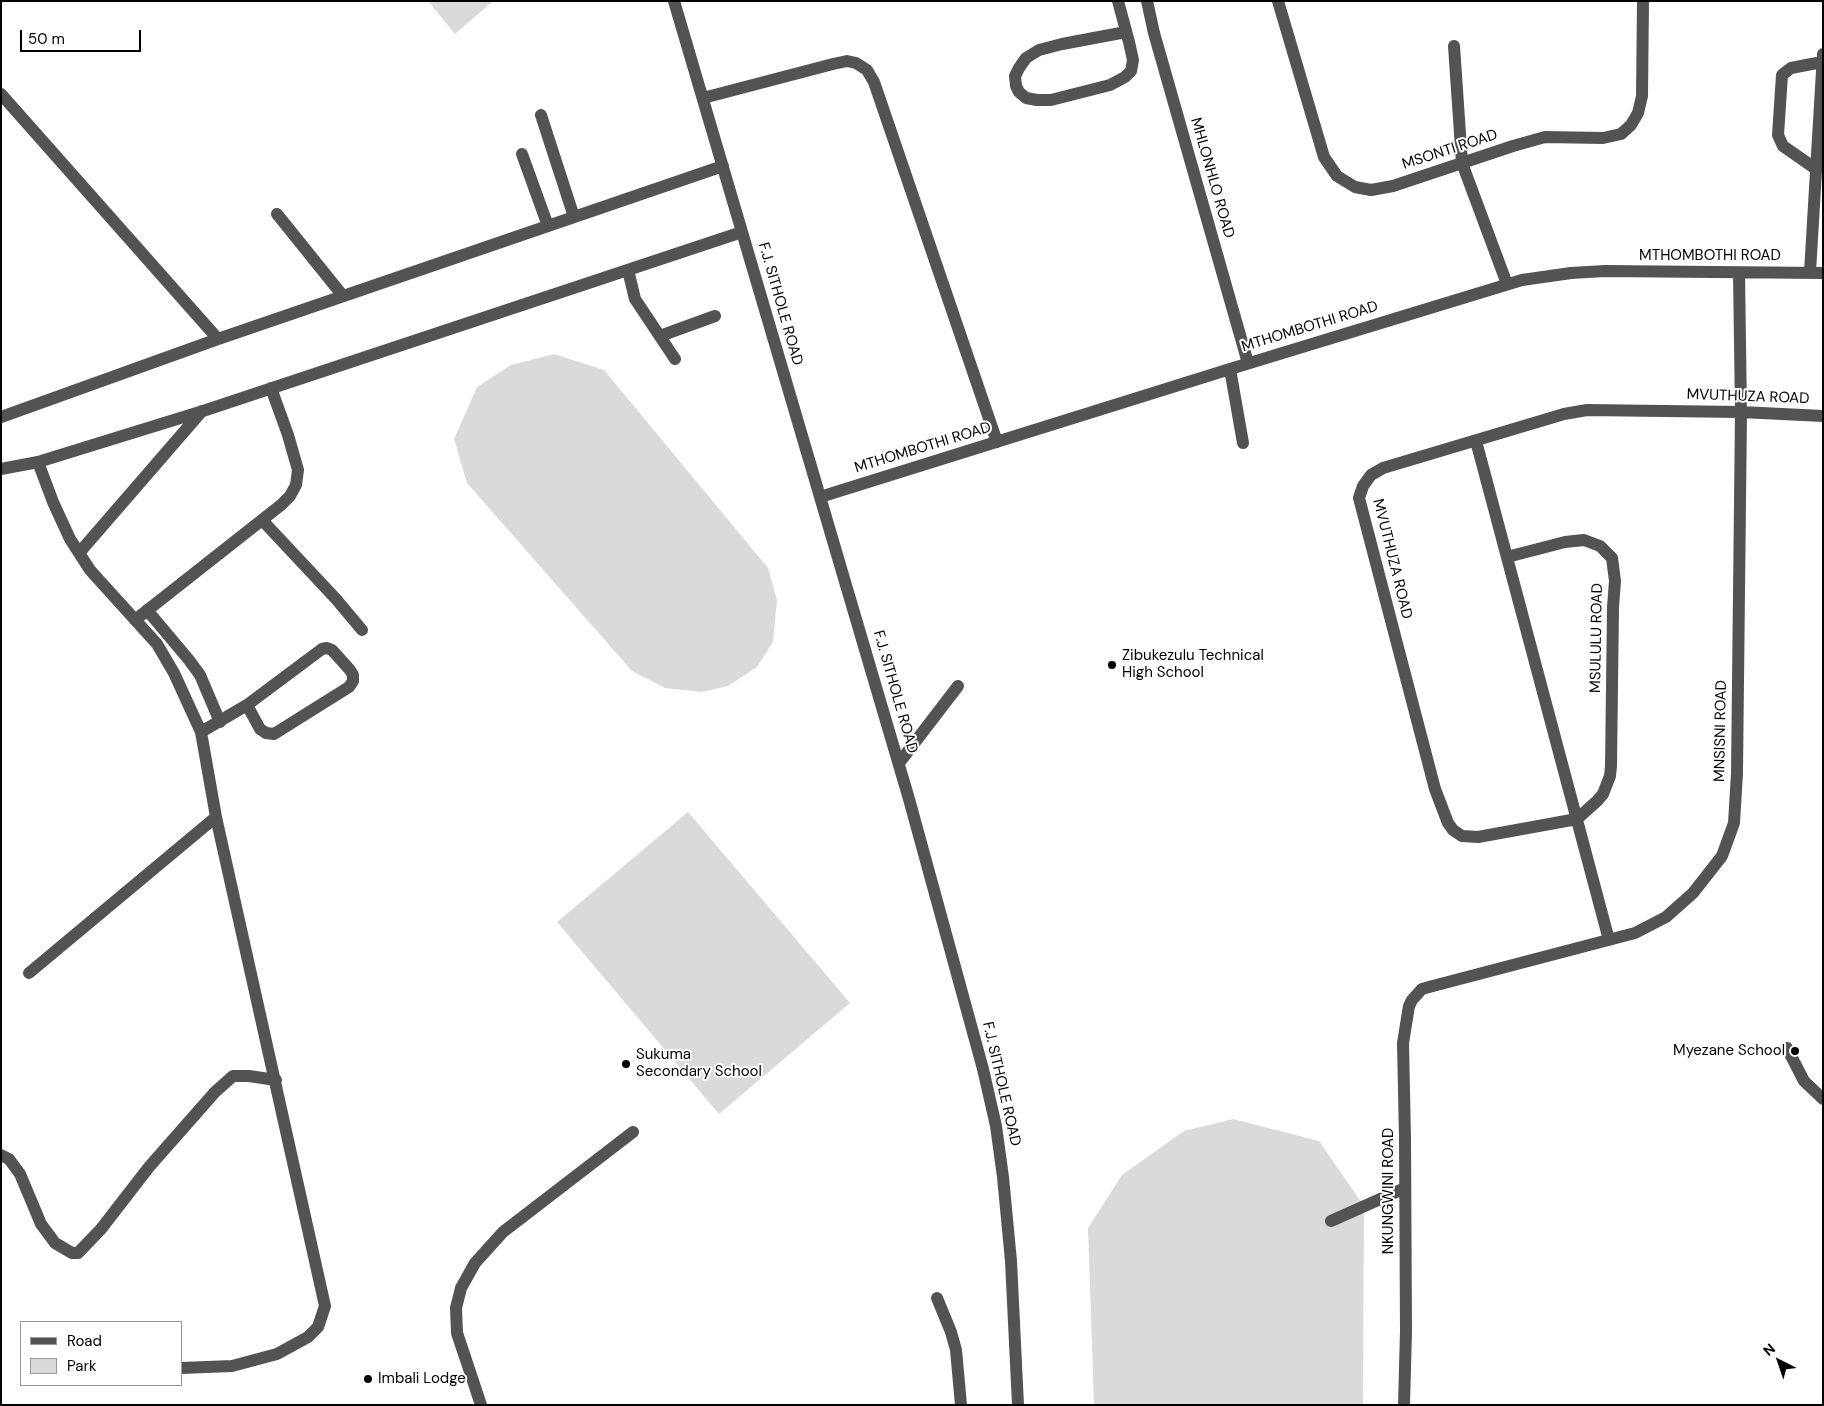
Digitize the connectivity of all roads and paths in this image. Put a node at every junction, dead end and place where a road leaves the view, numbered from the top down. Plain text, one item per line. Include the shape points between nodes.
1 (674, 1) edge
2 (1118, 1) edge
3 (1147, 1) edge
4 (1278, 1) edge
5 (1643, 1) edge
6 (1126, 32) junction
7 (1454, 46) dead end
8 (1823, 54) edge
9 (1822, 62) edge
10 (1, 94) edge
11 (703, 98) junction
12 (541, 115) dead end
13 (522, 154) dead end
14 (1462, 162) junction
15 (723, 166) junction
16 (1816, 169) junction
17 (277, 214) dead end
18 (574, 217) junction
19 (548, 226) junction
20 (742, 232) junction
21 (628, 270) junction
22 (1739, 273) junction
23 (1816, 273) edge
24 (1507, 284) junction
25 (343, 296) junction
26 (715, 316) dead end
27 (660, 336) junction
28 (218, 339) junction
29 (675, 359) dead end
30 (1248, 363) junction
31 (1230, 369) junction
32 (271, 388) junction
33 (203, 411) junction
34 (1741, 412) junction
35 (1823, 416) edge
36 (1, 417) edge
37 (1476, 441) junction
38 (997, 442) junction
39 (1243, 443) dead end
40 (38, 462) junction
41 (1, 469) edge
42 (820, 498) junction
43 (262, 520) junction
44 (79, 552) junction
45 (1507, 557) junction
46 (147, 610) junction
47 (135, 620) junction
48 (362, 630) dead end
49 (958, 686) dead end
50 (247, 705) junction
51 (220, 722) junction
52 (201, 732) junction
53 (899, 762) junction
54 (216, 817) junction
55 (1576, 819) junction
56 (1609, 940) junction
57 (29, 973) dead end
58 (1429, 987) joint
59 (1787, 1048) dead end
60 (276, 1080) junction
61 (1823, 1099) edge
62 (633, 1132) dead end
63 (1, 1155) edge
64 (1406, 1188) junction
65 (1332, 1221) dead end
66 (936, 1298) dead end
67 (182, 1368) edge
68 (481, 1405) edge
69 (961, 1405) edge
70 (1018, 1405) edge
71 (1404, 1405) edge

1 - 11 street, F.J. SITHOLE ROAD
2 - 6 street
3 - 30 street, MHLONHLO ROAD
4 - 14 street, MSONTI ROAD via 1324,157 1337,176 1355,187 1371,190 1393,186
5 - 14 street, MSONTI ROAD via 1642,96 1638,114 1621,134 1603,138 1544,137
6 - 6 street via 1133,66 1125,77 1110,85 1051,100 1026,98 1019,92 1016,86 1019,68 1026,58 1039,50
7 - 14 street
8 - 9 street
9 - 16 street
9 - 16 street via 1791,68 1782,75 1778,134 1783,146
10 - 28 street
11 - 15 street, F.J. SITHOLE ROAD
11 - 38 street via 847,61 868,70
12 - 18 street
13 - 19 street
14 - 24 street
15 - 18 street
15 - 20 street, F.J. SITHOLE ROAD
16 - 23 street
17 - 25 street
18 - 19 street
19 - 25 street
20 - 21 street
20 - 42 street, F.J. SITHOLE ROAD
21 - 27 street via 635,299
21 - 32 street
22 - 23 street, MTHOMBOTHI ROAD
22 - 24 street, MTHOMBOTHI ROAD via 1588,272
22 - 34 street, MNSISNI ROAD
24 - 30 street, MTHOMBOTHI ROAD
25 - 28 street
26 - 27 street
27 - 29 street
28 - 36 street
30 - 31 street, MTHOMBOTHI ROAD
31 - 38 street, MTHOMBOTHI ROAD
31 - 39 street
32 - 33 street
32 - 43 street via 298,470 290,496
33 - 40 street
33 - 44 street
34 - 35 street, MVUTHUZA ROAD
34 - 37 street, MVUTHUZA ROAD via 1587,410
34 - 56 street, MNSISNI ROAD via 1734,823 1722,856 1693,893 1666,916 1635,933
37 - 45 street
37 - 55 street, MVUTHUZA ROAD via 1383,468 1371,475 1359,498 1435,790 1448,823 1462,836 1478,838
38 - 42 street, MTHOMBOTHI ROAD
40 - 41 street
40 - 44 street via 53,502
42 - 53 street, F.J. SITHOLE ROAD
43 - 46 street
43 - 48 street
44 - 47 street via 90,570
45 - 55 street
45 - 55 street, MSULULU ROAD via 1584,540 1600,546 1612,558 1615,580 1611,766 1603,794
46 - 47 street
46 - 51 street via 200,675
47 - 52 street via 162,652
49 - 53 street
50 - 50 street via 322,649 332,650 353,676 349,687 274,734 260,729
50 - 51 street
51 - 52 street
52 - 54 street
53 - 70 street, F.J. SITHOLE ROAD via 996,1126 1011,1261
54 - 57 street
54 - 60 street
55 - 56 street
56 - 58 street, MNSISNI ROAD
58 - 64 street, NKUNGWINI ROAD via 1417,994 1409,1006 1403,1043
59 - 61 street via 1804,1081
60 - 63 street via 233,1076 149,1167 78,1253 56,1243 41,1224 20,1174 9,1159
60 - 67 street via 325,1306 318,1327 308,1337 277,1354 232,1366
62 - 68 street via 503,1232 475,1263 456,1308 457,1333
64 - 65 street
64 - 71 street, NKUNGWINI ROAD
66 - 69 street via 952,1332

